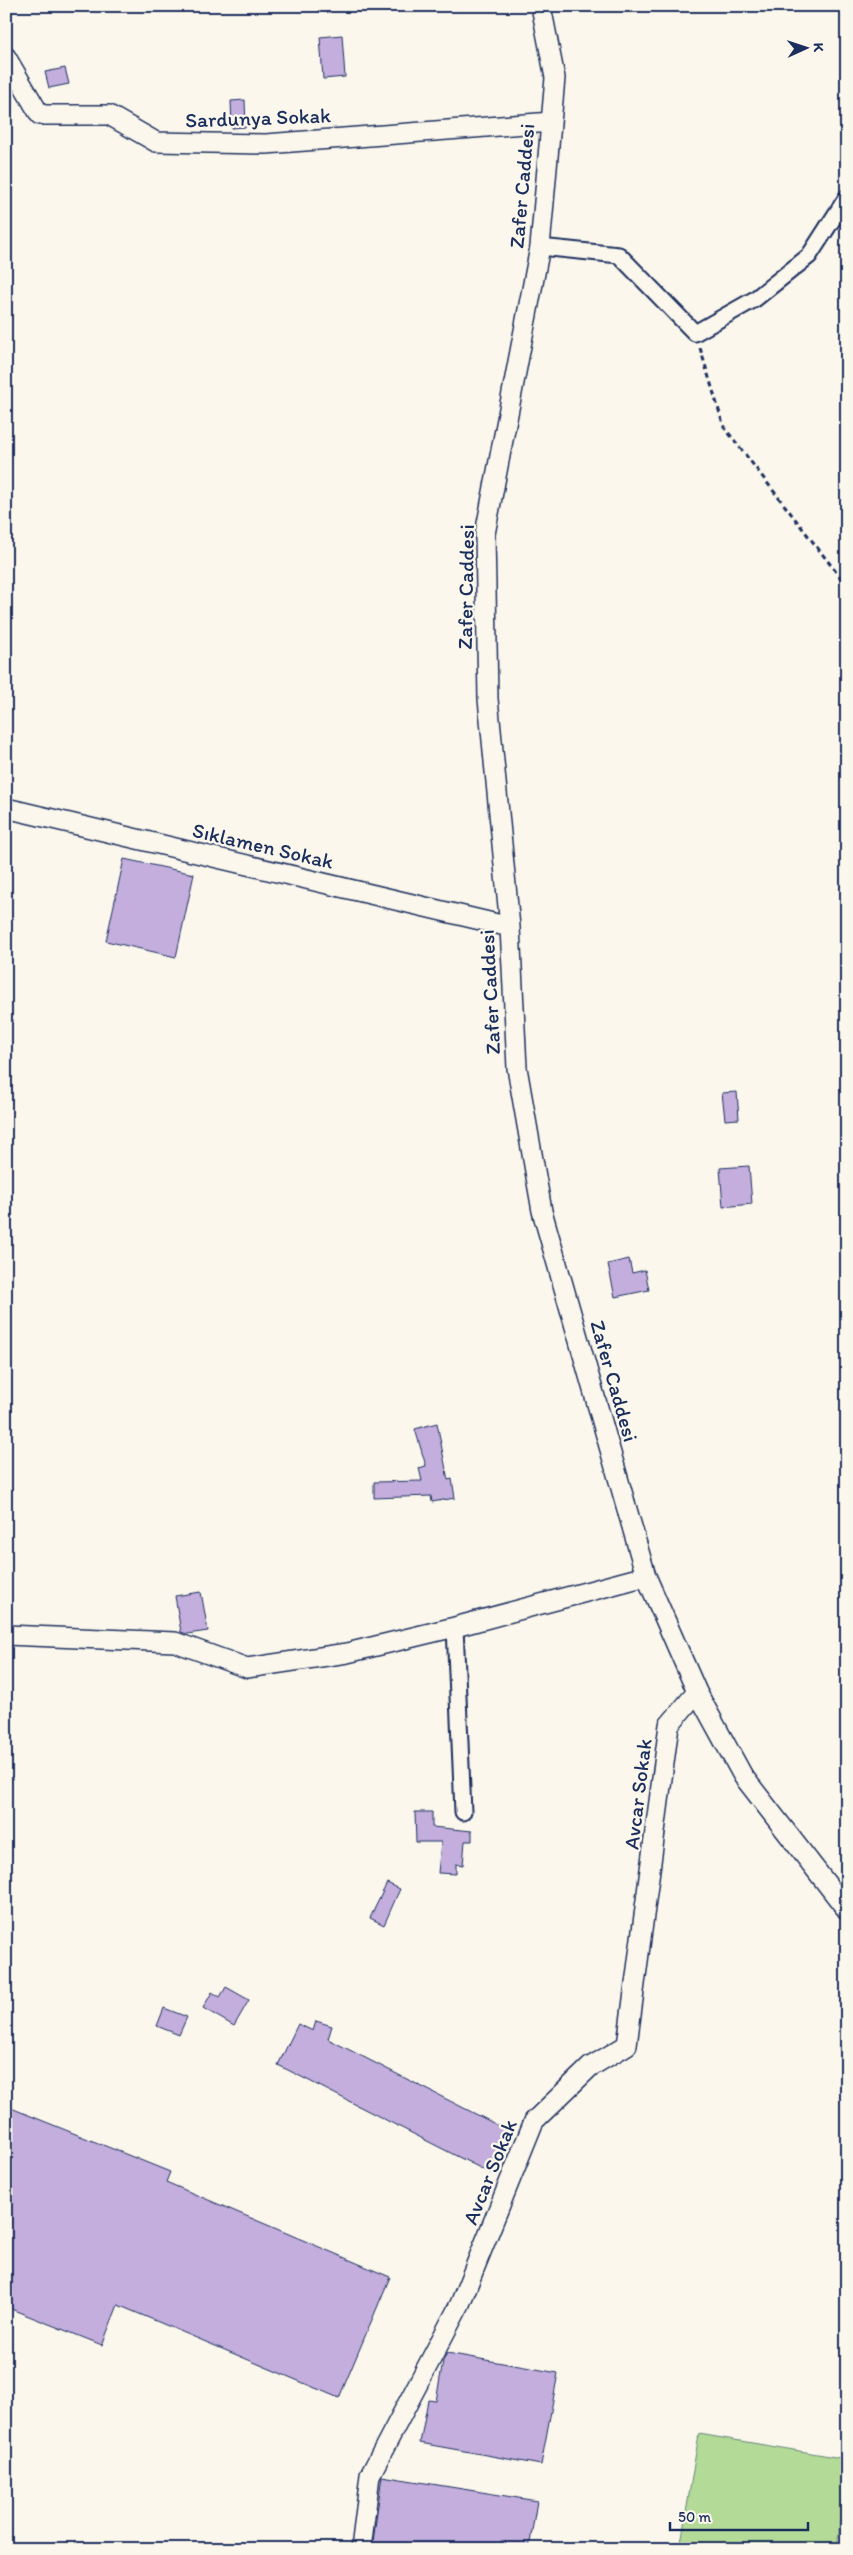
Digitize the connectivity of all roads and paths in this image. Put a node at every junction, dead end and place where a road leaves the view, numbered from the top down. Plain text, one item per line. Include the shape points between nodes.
1 (541, 6) edge
2 (6, 57) edge
3 (551, 122) junction
4 (847, 197) edge
5 (540, 247) junction
6 (695, 333) junction
7 (847, 586) edge
8 (7, 809) edge
9 (510, 927) junction
10 (646, 1576) junction
11 (454, 1627) junction
12 (6, 1635) edge
13 (697, 1692) junction
14 (463, 1812) dead end
15 (847, 1910) edge
16 (361, 2549) edge

1 - 3 street, Zafer Caddesi via 555,78
2 - 3 street, Sardunya Sokak via 40,115 109,115 156,142 266,144
3 - 5 street, Zafer Caddesi
4 - 6 street via 809,256 755,299
5 - 6 street via 619,255
5 - 9 street, Zafer Caddesi via 485,534 488,699
6 - 7 path via 724,427
8 - 9 street, Sıklamen Sokak
9 - 10 street, Zafer Caddesi via 517,1068 542,1211
10 - 11 street
10 - 13 street, Zafer Caddesi
11 - 12 street via 347,1653 247,1668 176,1642
11 - 14 street
13 - 15 street, Zafer Caddesi via 743,1776
13 - 16 street, Avcar Sokak via 669,1725 627,2045 590,2067 534,2121 460,2304 370,2475

